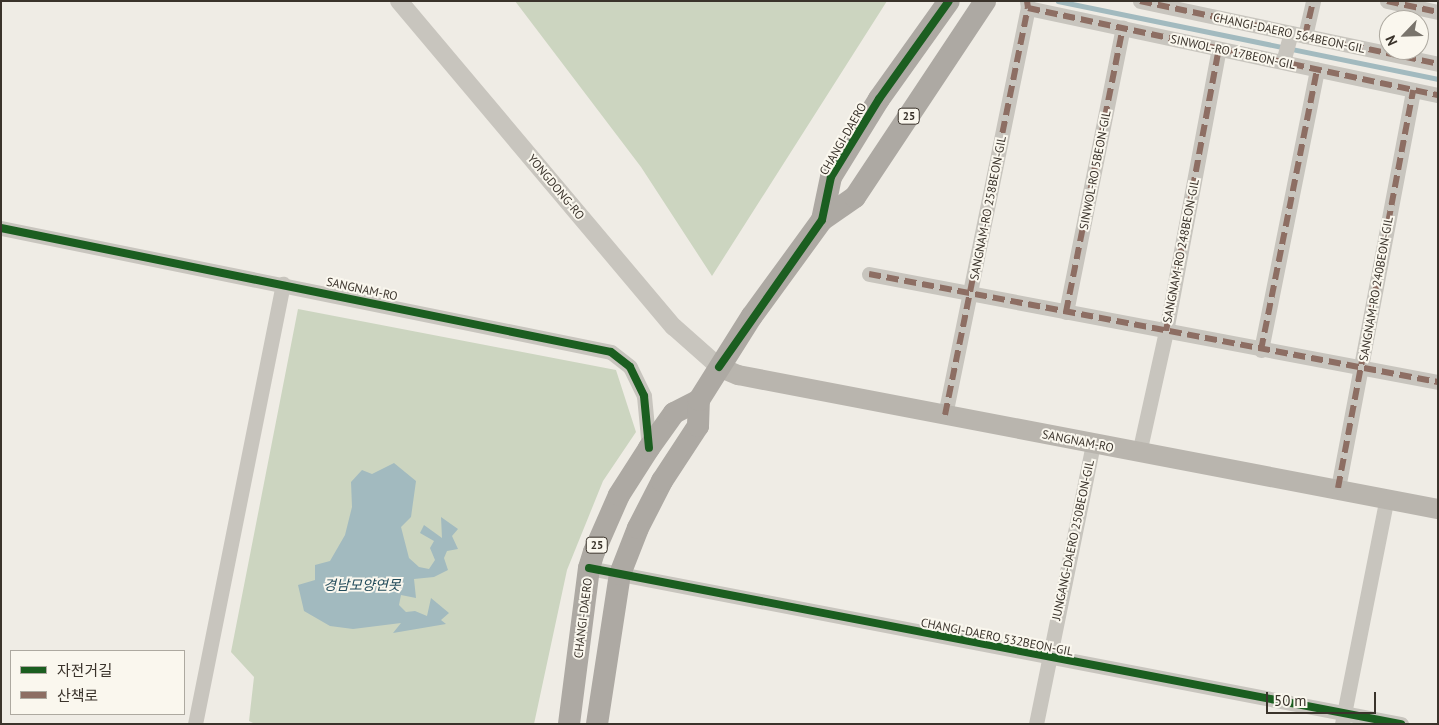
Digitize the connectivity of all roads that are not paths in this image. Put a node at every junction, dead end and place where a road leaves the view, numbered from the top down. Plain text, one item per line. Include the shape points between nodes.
1 (400, 1) edge
2 (949, 1) edge
3 (985, 1) edge
4 (1140, 1) edge
5 (1313, 1) edge
6 (1387, 1) edge
7 (1028, 5) edge
8 (1438, 12) edge
9 (1123, 28) junction
10 (1295, 36) junction
11 (1219, 49) junction
12 (1284, 60) junction
13 (1438, 64) edge
14 (1317, 70) junction
15 (1413, 90) junction
16 (1438, 95) edge
17 (822, 220) junction
18 (1, 228) edge
19 (869, 274) dead end
20 (283, 284) junction
21 (970, 293) junction
22 (1066, 312) junction
23 (1166, 331) junction
24 (1261, 350) junction
25 (1362, 366) junction
26 (719, 367) junction
27 (1438, 382) edge
28 (699, 400) junction
29 (945, 415) junction
30 (1093, 445) junction
31 (648, 448) junction
32 (1139, 453) junction
33 (1338, 488) junction
34 (1386, 501) junction
35 (1438, 509) edge
36 (589, 568) junction
37 (620, 574) junction
38 (1048, 658) junction
39 (1343, 718) edge
40 (195, 724) edge
41 (569, 724) edge
42 (597, 724) edge
43 (1036, 724) edge
44 (1401, 724) edge

1 - 26 street, YONGDONG-RO via 674,327
2 - 17 main road, CHANGI-DAERO / 25 via 880,99 831,177
3 - 17 main road, CHANGI-DAERO / 25 via 855,197
4 - 10 street, CHANGI-DAERO 564BEON-GIL
5 - 10 street
6 - 8 street
7 - 9 street, SINWOL-RO 17BEON-GIL
7 - 21 street, SANGNAM-RO 258BEON-GIL
9 - 11 street, SINWOL-RO 17BEON-GIL
9 - 22 street, SINWOL-RO 5BEON-GIL
10 - 12 street
10 - 13 street, CHANGI-DAERO 564BEON-GIL
11 - 12 street, SINWOL-RO 17BEON-GIL
11 - 23 street, SANGNAM-RO 248BEON-GIL
12 - 14 street, SINWOL-RO 17BEON-GIL
14 - 15 street, SINWOL-RO 17BEON-GIL
14 - 24 street
15 - 16 street, SINWOL-RO 17BEON-GIL
15 - 25 street, SANGNAM-RO 240BEON-GIL
17 - 26 main road, CHANGI-DAERO / 25
18 - 20 street, SANGNAM-RO
19 - 21 street
20 - 31 street, SANGNAM-RO via 611,352 630,367 644,396
20 - 40 street
21 - 22 street
21 - 29 street, SANGNAM-RO 258BEON-GIL
22 - 23 street
23 - 24 street
23 - 32 street, SANGNAM-RO 248BEON-GIL
24 - 25 street
25 - 27 street
25 - 33 street, SANGNAM-RO 240BEON-GIL
26 - 28 main road, CHANGI-DAERO / 25
26 - 29 main road, SANGNAM-RO via 738,375
28 - 31 main road, CHANGI-DAERO / 25 via 674,413
28 - 37 main road, CHANGI-DAERO via 698,426 658,489
29 - 30 main road, SANGNAM-RO
30 - 32 main road, SANGNAM-RO
30 - 38 street, JUNGANG-DAERO 250BEON-GIL
31 - 36 main road, CHANGI-DAERO / 25 via 619,495
32 - 33 main road, SANGNAM-RO
33 - 34 main road, SANGNAM-RO
34 - 35 main road, SANGNAM-RO
34 - 39 street
36 - 37 street, CHANGI-DAERO 532BEON-GIL
36 - 41 main road, CHANGI-DAERO / 25
37 - 38 street, CHANGI-DAERO 532BEON-GIL
37 - 42 main road, CHANGI-DAERO
38 - 39 street, CHANGI-DAERO 532BEON-GIL
38 - 43 street, JUNGANG-DAERO 250BEON-GIL
39 - 44 street, CHANGI-DAERO 532BEON-GIL

